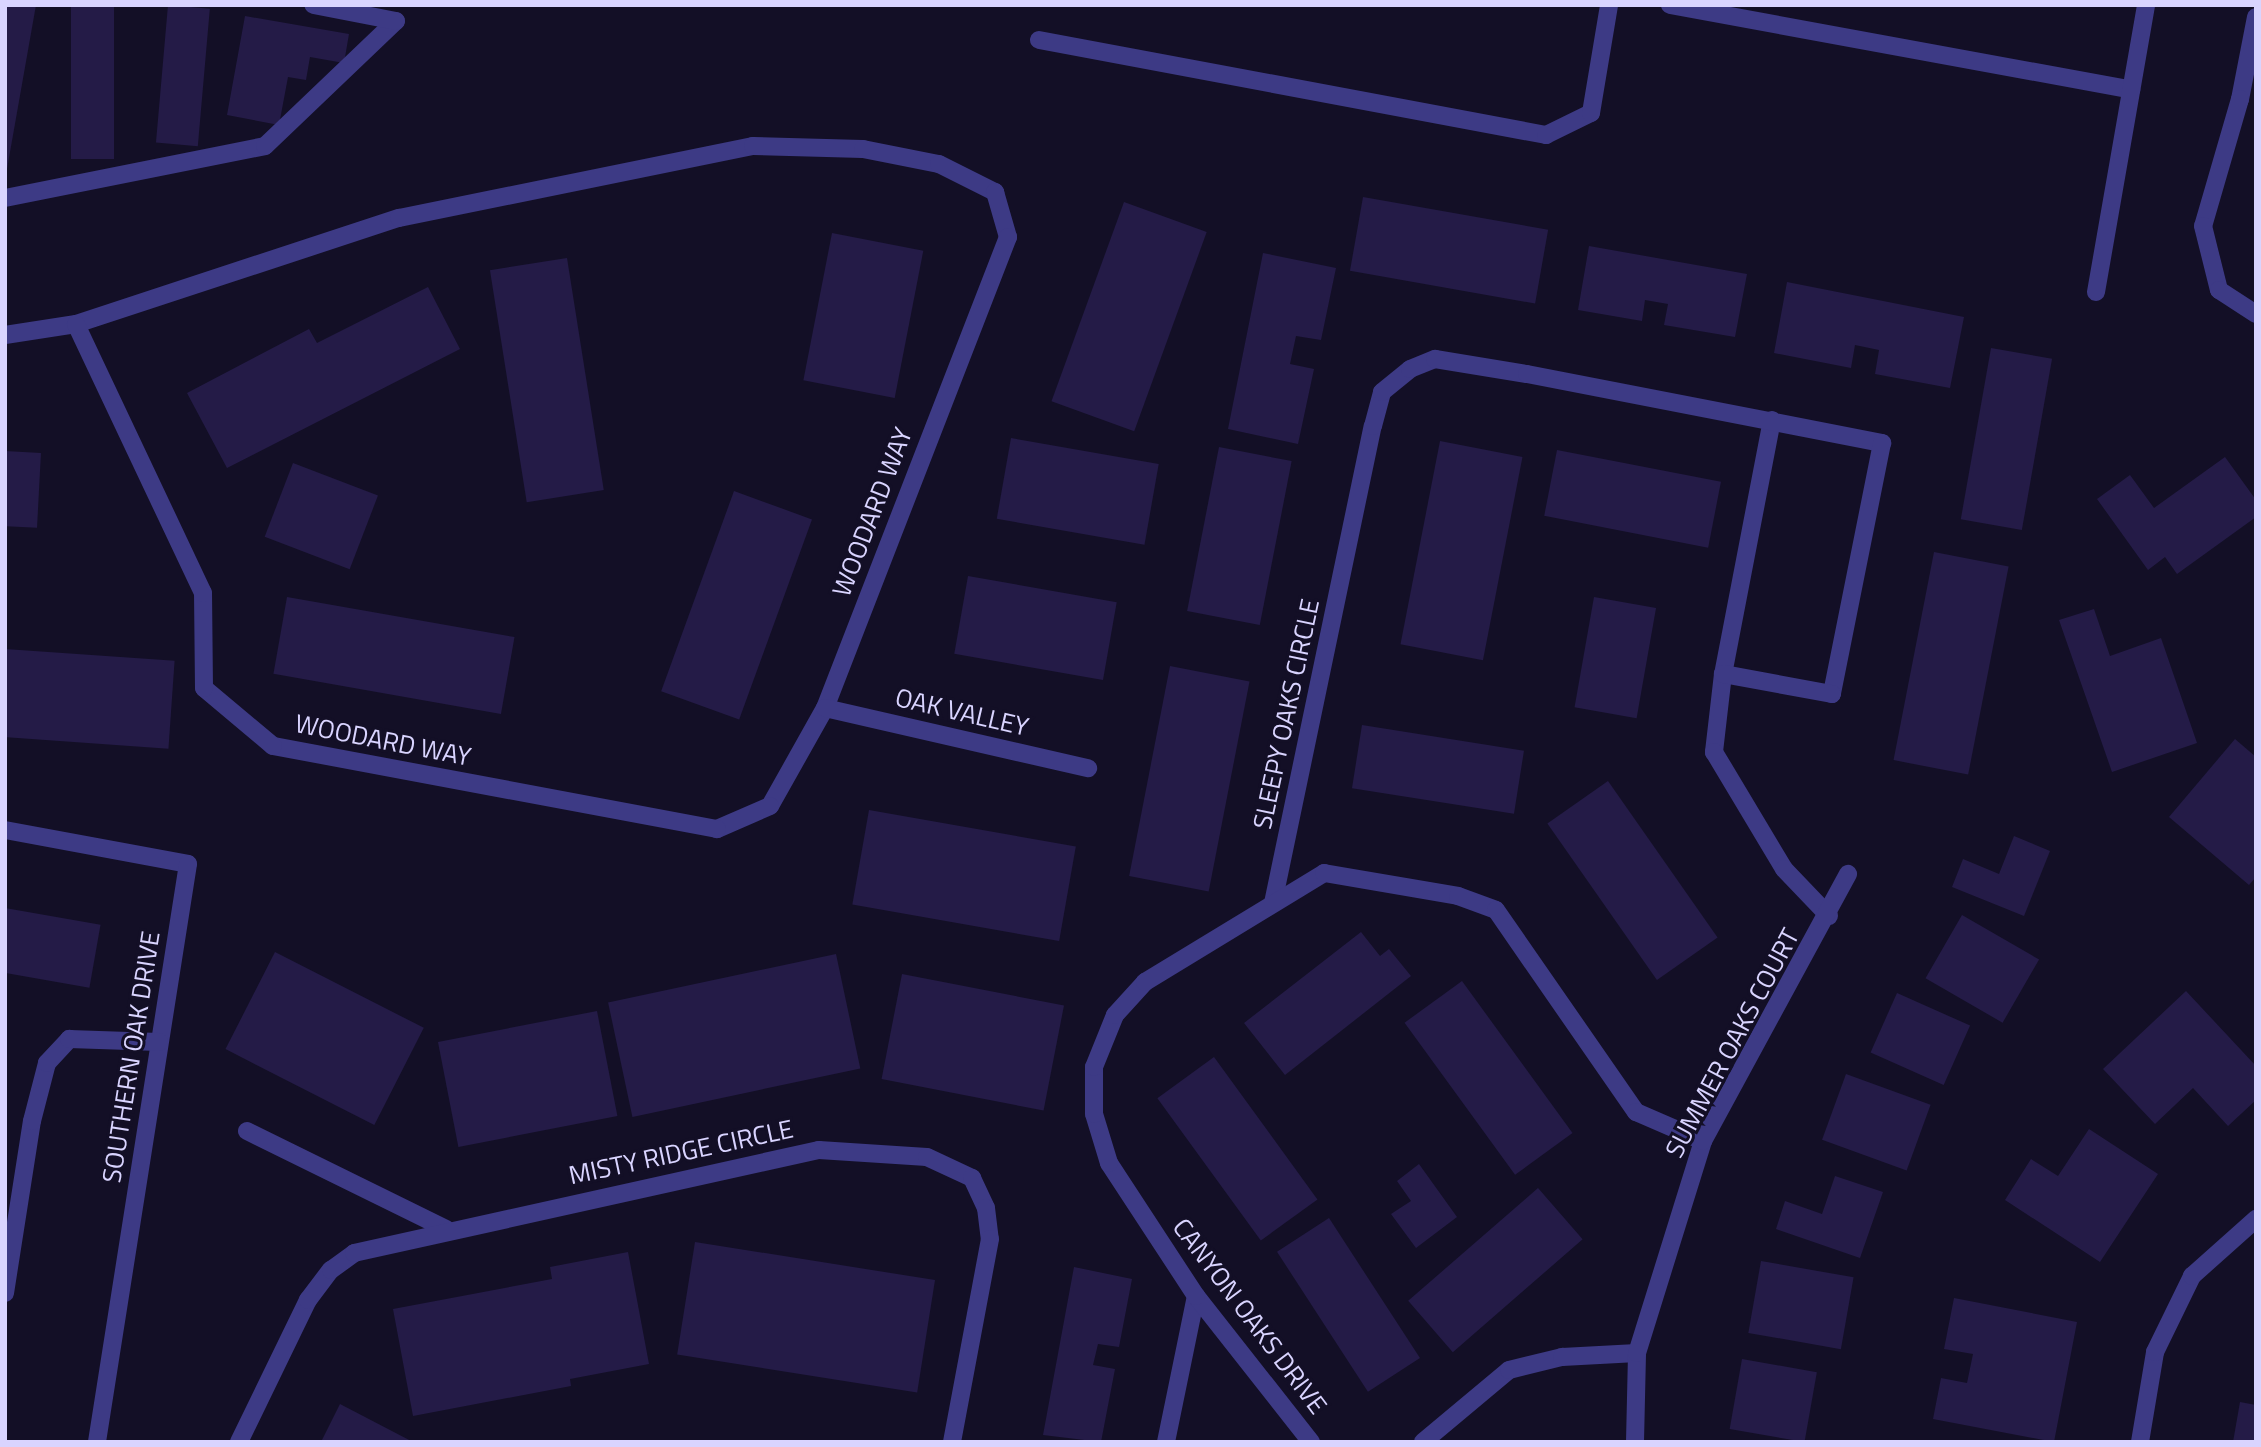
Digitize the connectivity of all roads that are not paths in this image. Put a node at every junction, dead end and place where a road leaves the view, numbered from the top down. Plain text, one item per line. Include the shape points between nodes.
1 (314, 5) edge
2 (1609, 5) edge
3 (1670, 5) edge
4 (2146, 5) edge
5 (2256, 17) edge
6 (1040, 40) dead end
7 (2131, 90) junction
8 (5, 198) edge
9 (2096, 292) dead end
10 (2256, 314) edge
11 (76, 324) junction
12 (5, 335) edge
13 (1772, 420) junction
14 (1723, 674) junction
15 (825, 708) junction
16 (1088, 768) dead end
17 (5, 830) edge
18 (1848, 874) dead end
19 (1273, 902) junction
20 (1829, 916) junction
21 (159, 1042) junction
22 (247, 1131) dead end
23 (1703, 1141) junction
24 (2256, 1219) edge
25 (446, 1229) junction
26 (5, 1293) edge
27 (1196, 1296) junction
28 (1637, 1353) junction
29 (97, 1442) edge
30 (239, 1442) edge
31 (952, 1442) edge
32 (1166, 1442) edge
33 (1311, 1442) edge
34 (1423, 1442) edge
35 (1635, 1442) edge
36 (2140, 1442) edge

1 - 8 street via 396,21 265,146
2 - 6 street via 1591,113 1546,135
3 - 7 street
4 - 7 street
5 - 10 street via 2241,99 2203,226 2218,290
7 - 9 street
11 - 12 street, WOODARD WAY
11 - 15 street, WOODARD WAY via 203,593 204,688 273,746 717,829 770,806
11 - 15 street, WOODARD WAY via 399,218 753,146 863,149 939,164 995,192 1008,237
13 - 14 street, SUMMER OAKS COURT
13 - 14 street, SLEEPY OAKS CIRCLE via 1882,443 1832,694
13 - 19 street, SLEEPY OAKS CIRCLE via 1435,359 1410,369 1382,392
14 - 20 street, SUMMER OAKS COURT via 1714,752 1784,869
15 - 16 street, OAK VALLEY
17 - 21 street, SOUTHERN OAK DRIVE via 187,864
18 - 20 street, SUMMER OAKS COURT
19 - 23 street via 1324,873 1458,896 1496,910 1636,1112
19 - 27 street, CANYON OAKS DRIVE via 1145,982 1115,1015 1094,1067 1094,1114 1109,1163
20 - 23 street, SUMMER OAKS COURT
21 - 26 street via 69,1039 47,1063 32,1121
21 - 29 street, SOUTHERN OAK DRIVE
22 - 25 street
23 - 28 street, SUMMER OAKS COURT
24 - 36 street via 2192,1276 2155,1352
25 - 30 street, MISTY RIDGE CIRCLE via 373,1245 331,1270 308,1300
25 - 31 street, MISTY RIDGE CIRCLE via 820,1150 928,1157 972,1178 986,1209 990,1239
27 - 32 street
27 - 33 street, CANYON OAKS DRIVE
28 - 34 street via 1562,1357 1509,1370
28 - 35 street, SUMMER OAKS COURT

